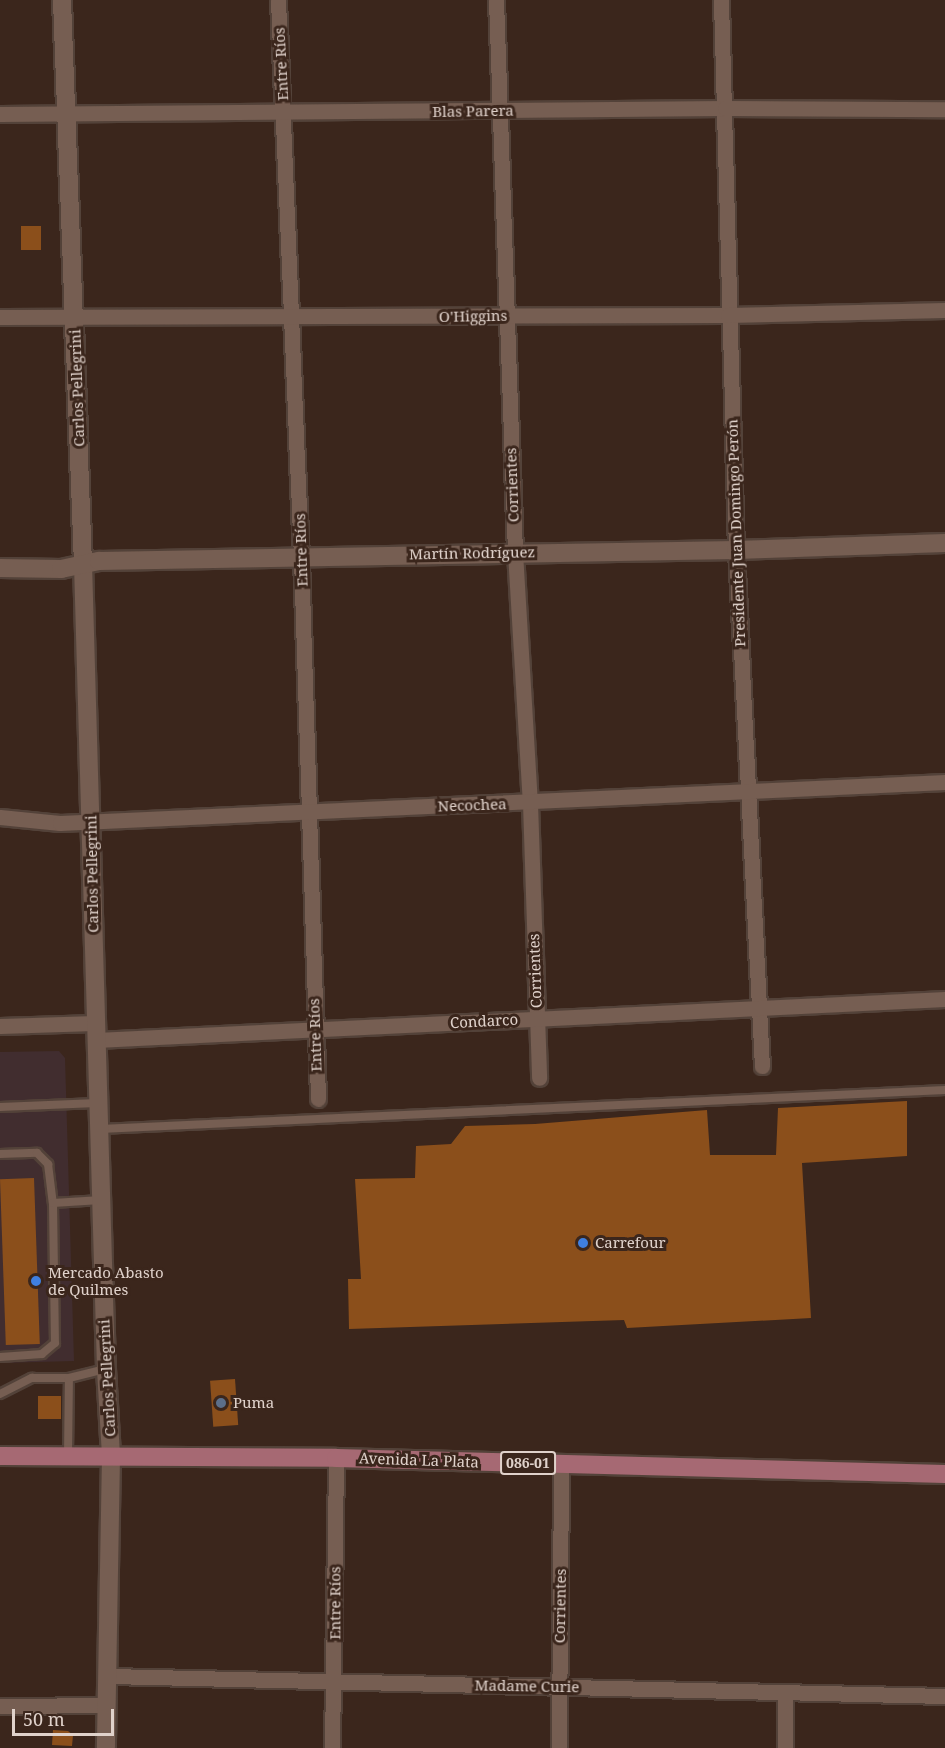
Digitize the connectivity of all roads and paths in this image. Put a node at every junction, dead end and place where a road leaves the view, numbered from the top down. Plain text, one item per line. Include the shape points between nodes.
1 (62, 0) edge
2 (278, 0) edge
3 (496, 0) edge
4 (721, 0) edge
5 (725, 108) junction
6 (945, 109) edge
7 (499, 111) junction
8 (283, 113) junction
9 (0, 114) edge
10 (67, 114) junction
11 (945, 310) edge
12 (728, 315) junction
13 (74, 316) junction
14 (506, 316) junction
15 (0, 317) edge
16 (291, 318) junction
17 (945, 543) edge
18 (736, 550) junction
19 (515, 552) junction
20 (301, 557) junction
21 (83, 564) junction
22 (0, 568) edge
23 (945, 782) edge
24 (749, 793) junction
25 (530, 803) junction
26 (308, 812) junction
27 (0, 817) edge
28 (90, 821) junction
29 (945, 999) edge
30 (761, 1007) junction
31 (537, 1018) junction
32 (0, 1026) edge
33 (315, 1030) junction
34 (95, 1031) junction
35 (762, 1066) dead end
36 (539, 1078) dead end
37 (945, 1090) edge
38 (318, 1099) dead end
39 (97, 1103) junction
40 (0, 1107) edge
41 (98, 1129) junction
42 (0, 1154) edge
43 (101, 1200) junction
44 (53, 1203) junction
45 (0, 1357) edge
46 (106, 1369) junction
47 (69, 1378) junction
48 (0, 1395) edge
49 (68, 1455) junction
50 (0, 1456) edge
51 (111, 1456) junction
52 (336, 1458) junction
53 (561, 1464) junction
54 (945, 1474) edge
55 (109, 1676) junction
56 (334, 1683) junction
57 (559, 1686) junction
58 (785, 1692) junction
59 (945, 1696) edge
60 (0, 1706) edge
61 (107, 1706) junction
62 (106, 1748) edge
63 (332, 1748) edge
64 (558, 1748) edge
65 (785, 1748) edge

1 - 10 street, Carlos Pellegrini
2 - 8 street, Entre Ríos
3 - 7 street, Corrientes
4 - 5 street, Presidente Juan Domingo Perón
5 - 6 street, Blas Parera
5 - 7 street, Blas Parera
5 - 12 street, Presidente Juan Domingo Perón
7 - 8 street, Blas Parera
7 - 14 street, Corrientes
8 - 10 street, Blas Parera
8 - 16 street, Entre Ríos
9 - 10 street, Blas Parera
10 - 13 street, Carlos Pellegrini
11 - 12 street, O'Higgins
12 - 14 street, O'Higgins
12 - 18 street, Presidente Juan Domingo Perón
13 - 15 street, O'Higgins
13 - 16 street, O'Higgins
13 - 21 street, Carlos Pellegrini
14 - 16 street, O'Higgins
14 - 19 street, Corrientes
16 - 20 street, Entre Ríos
17 - 18 street, Martín Rodríguez
18 - 19 street, Martín Rodríguez
18 - 24 street, Presidente Juan Domingo Perón
19 - 20 street, Martín Rodríguez
19 - 25 street, Corrientes
20 - 21 street, Martín Rodríguez
20 - 26 street, Entre Ríos
21 - 22 street, Martín Rodríguez via 61,569
21 - 28 street, Carlos Pellegrini
23 - 24 street, Necochea
24 - 25 street, Necochea
24 - 30 street, Presidente Juan Domingo Perón
25 - 26 street, Necochea
25 - 31 street, Corrientes
26 - 28 street, Necochea
26 - 33 street, Entre Ríos
27 - 28 street, Necochea via 60,823
28 - 34 street, Carlos Pellegrini
29 - 30 street, Condarco
30 - 31 street, Condarco
30 - 35 street, Presidente Juan Domingo Perón
31 - 33 street, Condarco
31 - 36 street, Corrientes
32 - 34 street, Condarco
33 - 34 street, Condarco
33 - 38 street, Entre Ríos
34 - 39 street, Carlos Pellegrini
37 - 41 lane
39 - 40 lane
39 - 41 street, Carlos Pellegrini
41 - 43 street, Carlos Pellegrini
42 - 44 lane via 37,1154 43,1158 48,1164
43 - 44 lane
43 - 46 street, Carlos Pellegrini
44 - 45 lane via 55,1343 42,1354
46 - 47 lane
46 - 51 street, Carlos Pellegrini
47 - 48 lane via 32,1378
47 - 49 lane
49 - 50 main road, Avenida La Plata / 086-01
49 - 51 main road, Avenida La Plata / 086-01
51 - 52 main road, Avenida La Plata / 086-01
51 - 55 street, Carlos Pellegrini
52 - 53 main road, Avenida La Plata / 086-01
52 - 56 street, Entre Ríos
53 - 54 main road, Avenida La Plata / 086-01
53 - 57 street, Corrientes
55 - 56 street, Madame Curie
55 - 61 street, Carlos Pellegrini
56 - 57 street, Madame Curie
56 - 63 street, Entre Ríos
57 - 58 street, Madame Curie
57 - 64 street, Corrientes
58 - 59 street, Madame Curie
58 - 65 street
60 - 61 street
61 - 62 street, Carlos Pellegrini

